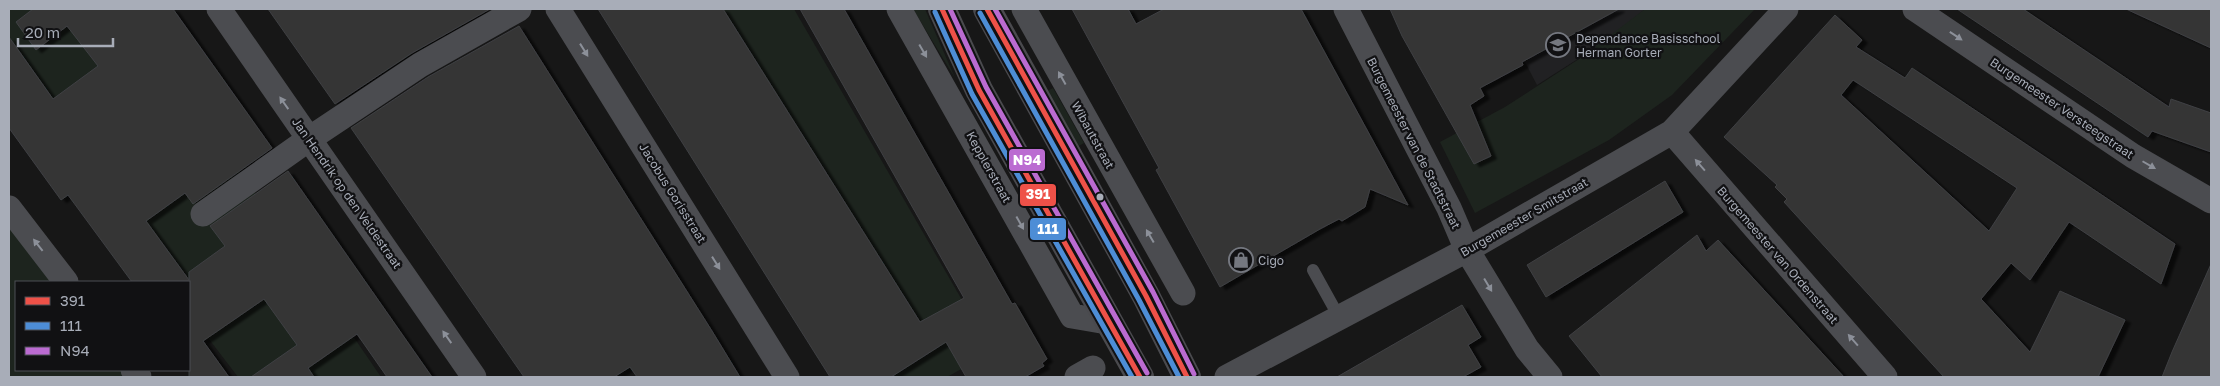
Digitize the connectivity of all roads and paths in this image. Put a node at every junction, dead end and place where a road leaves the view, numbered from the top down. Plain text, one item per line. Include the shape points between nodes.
1 (219, 9) edge
2 (519, 9) edge
3 (558, 9) edge
4 (899, 9) edge
5 (942, 9) edge
6 (987, 9) edge
7 (1024, 9) edge
8 (1346, 9) edge
9 (1786, 9) edge
10 (1916, 9) edge
11 (980, 90) junction
12 (947, 92) junction
13 (1672, 132) junction
14 (310, 139) junction
15 (2211, 201) edge
16 (9, 208) edge
17 (203, 214) dead end
18 (1466, 250) junction
19 (1163, 260) junction
20 (1313, 270) dead end
21 (65, 281) edge
22 (1183, 293) dead end
23 (1146, 296) junction
24 (1339, 317) junction
25 (1107, 322) junction
26 (474, 377) edge
27 (787, 377) edge
28 (1140, 377) edge
29 (1187, 377) edge
30 (1227, 377) edge
31 (1550, 377) edge
32 (1884, 377) edge

14 -> 1 street, Jan Hendrik op den Veldestraat
2 - 14 street via 420,65
3 -> 27 street, Jacobus Gorisstraat
4 -> 12 street, Kepplerstraat
5 - 11 main road
6 - 23 main road
19 -> 7 street, Wibautstraat
8 - 18 street, Burgemeester van de Stadtstraat via 1450,208
9 - 13 street, Burgemeester Smitstraat
10 -> 15 street, Burgemeester Versteegstraat via 2132,156
11 - 12 street
11 - 25 main road
12 -> 25 street, Kepplerstraat via 1072,316
13 - 18 street, Burgemeester Smitstraat
32 -> 13 street, Burgemeester van Ordenstraat
14 - 17 street
26 -> 14 street, Jan Hendrik op den Veldestraat
21 -> 16 street
18 - 24 street, Burgemeester Smitstraat
18 -> 31 street, Burgemeester van de Stadtstraat via 1526,349
19 - 22 street, Wibautstraat
19 - 23 street
20 - 24 lane
23 - 29 main road
24 - 30 street, Burgemeester Smitstraat
25 - 28 main road

